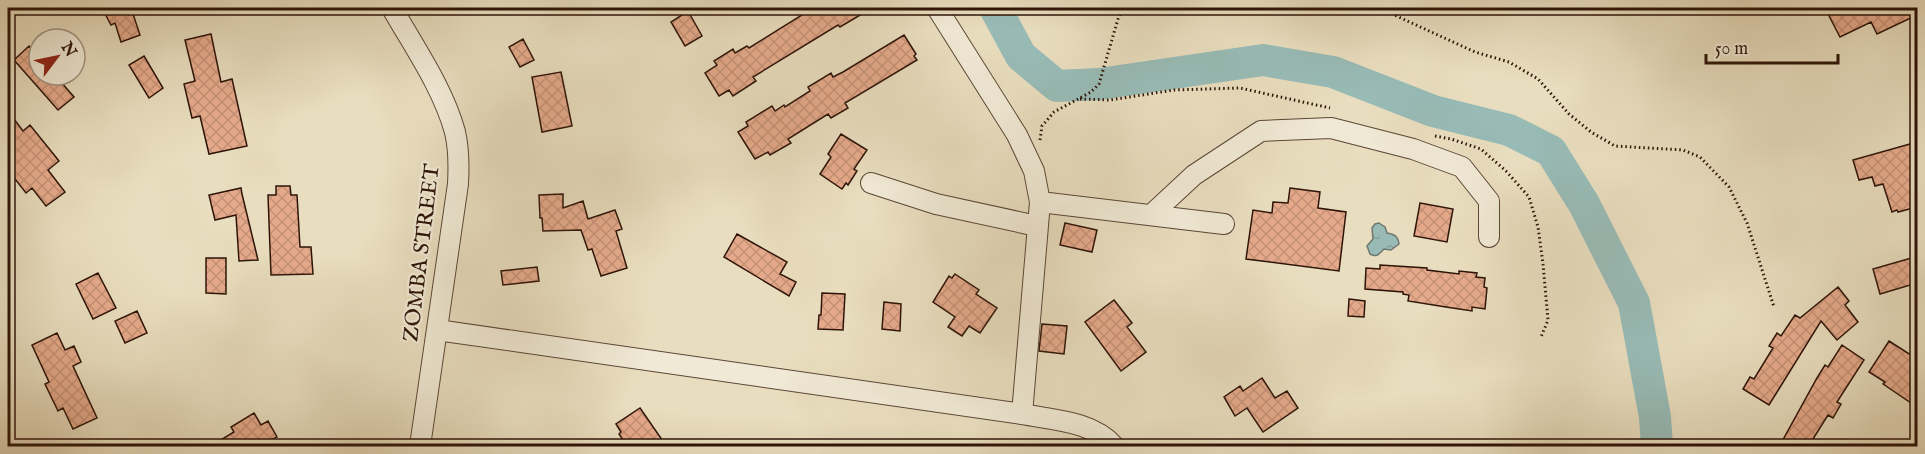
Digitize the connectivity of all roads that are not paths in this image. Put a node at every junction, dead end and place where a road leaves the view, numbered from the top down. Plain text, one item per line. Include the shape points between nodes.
1 (392, 8) edge
2 (937, 8) edge
3 (871, 183) dead end
4 (1040, 202) junction
5 (1151, 215) junction
6 (1224, 224) dead end
7 (1037, 226) junction
8 (1489, 237) dead end
9 (437, 330) junction
10 (1022, 414) junction
11 (420, 447) edge
12 (1114, 447) edge

1 - 9 street, ZOMBA STREET via 436,87 450,118 458,151 458,184
2 - 4 street via 1017,135 1034,171
3 - 7 street via 936,204
4 - 5 street
4 - 7 street
5 - 6 street
5 - 8 street via 1194,175 1261,131 1331,128 1413,149 1462,167 1489,201
7 - 10 street
9 - 10 street
9 - 11 street, ZOMBA STREET
10 - 12 street via 1091,429

